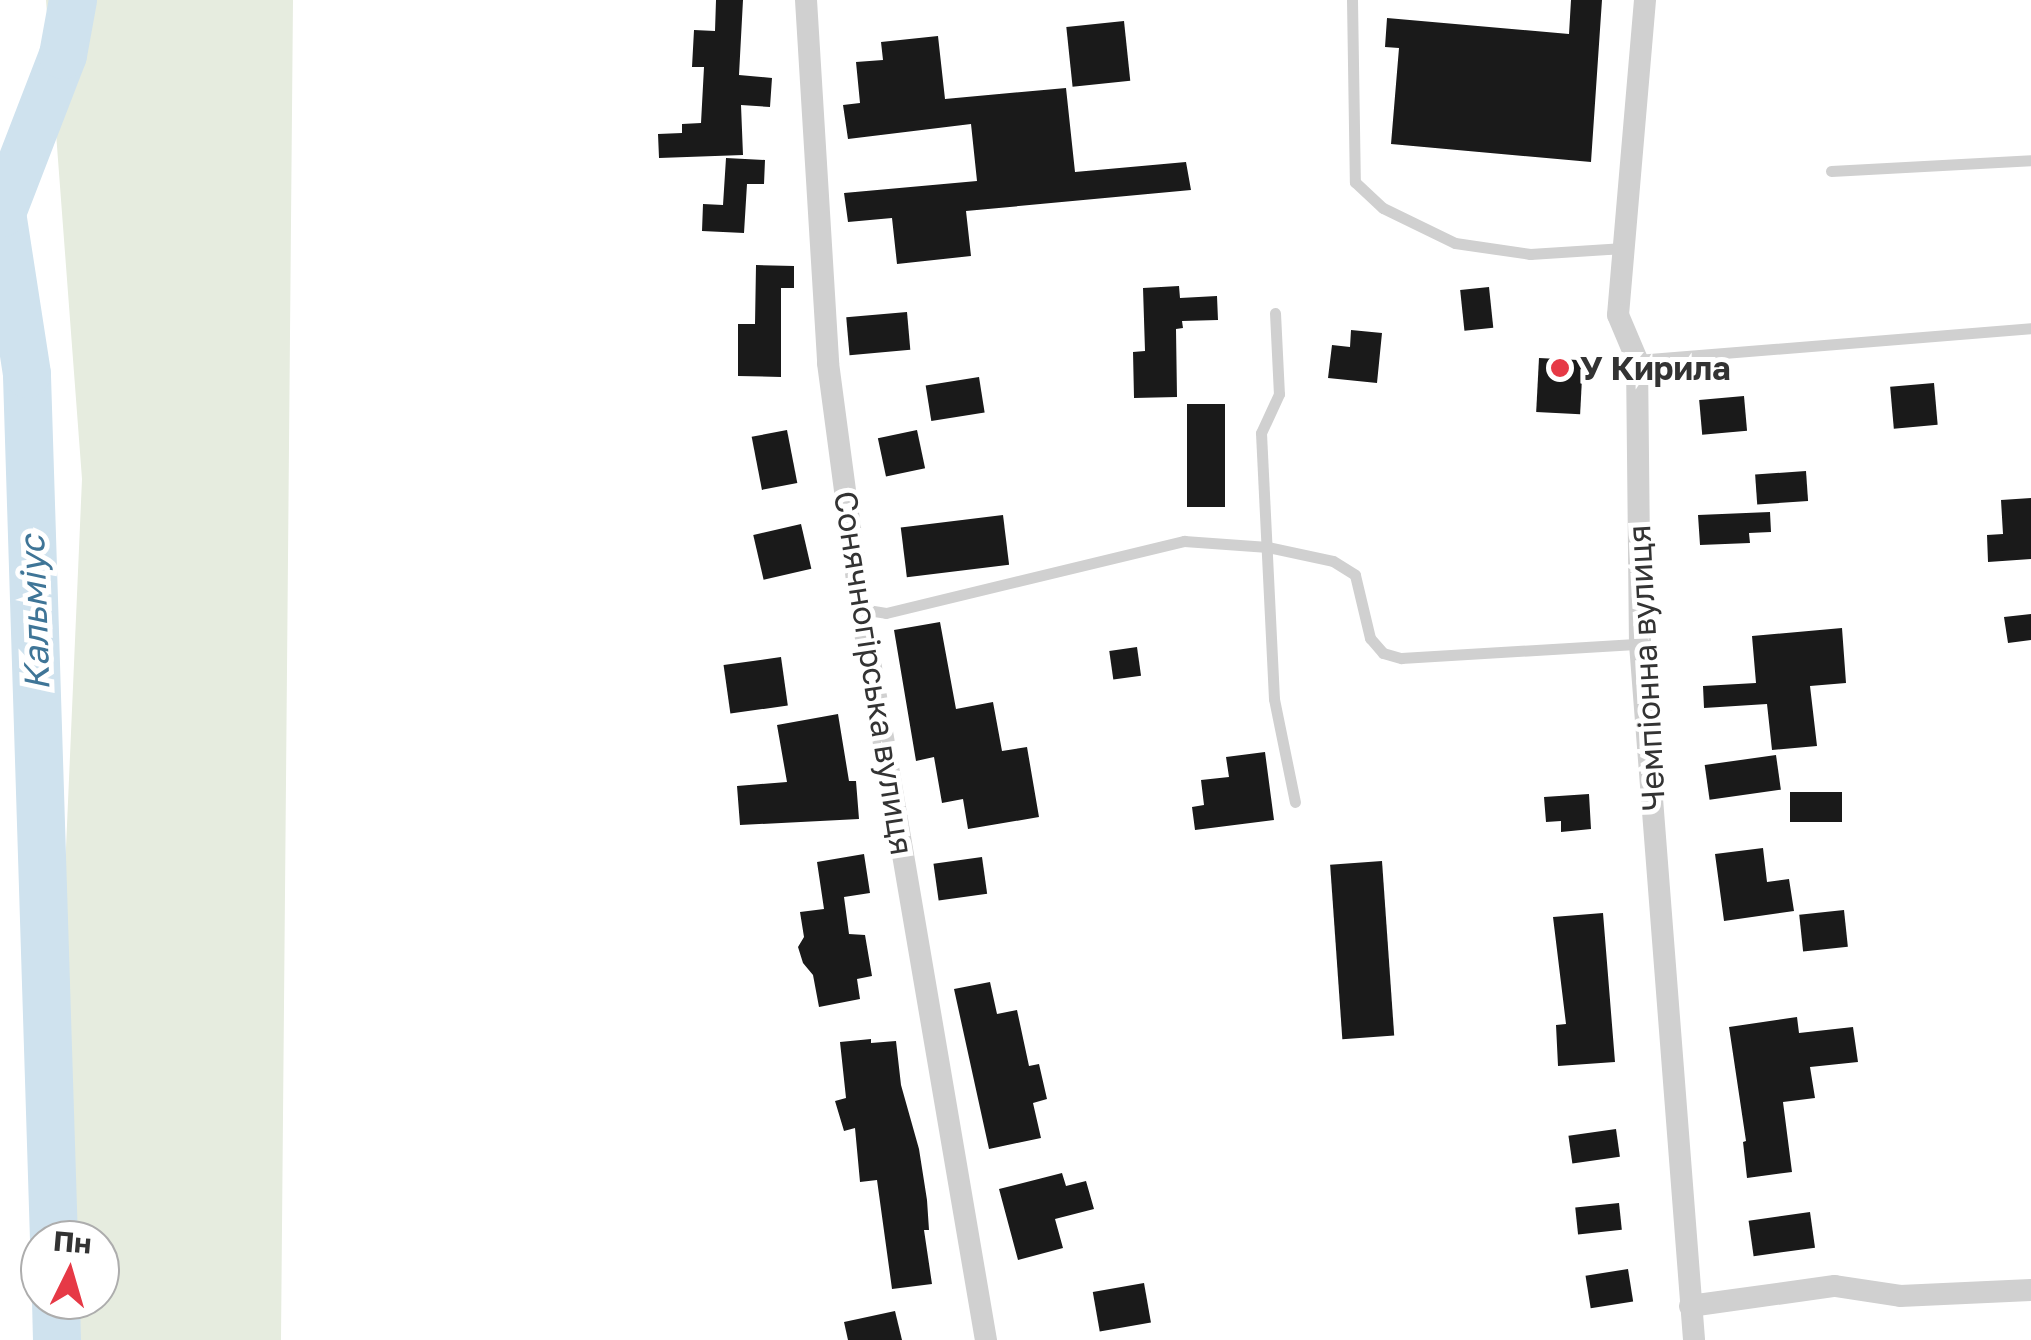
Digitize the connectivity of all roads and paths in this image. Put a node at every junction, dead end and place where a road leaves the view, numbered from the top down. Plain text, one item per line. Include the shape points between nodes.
1 (806, 0) edge
2 (1352, 0) edge
3 (1645, 0) edge
4 (2031, 160) edge
5 (1831, 170) dead end
6 (1624, 248) junction
7 (1275, 313) dead end
8 (2031, 328) edge
9 (1637, 360) junction
10 (1268, 547) junction
11 (861, 609) junction
12 (1640, 644) junction
13 (1295, 802) dead end
14 (2031, 1290) edge
15 (1690, 1306) junction
16 (986, 1340) edge
17 (1694, 1340) edge

1 - 11 street, Сонячногірська вулиця via 828,363
2 - 6 lane via 1356,182 1383,208 1455,242 1530,254
3 - 6 street, Чемпіонна вулиця
4 - 5 lane
6 - 9 street, Чемпіонна вулиця via 1618,315
7 - 10 lane via 1278,394 1261,433
8 - 9 lane
9 - 12 street, Чемпіонна вулиця
10 - 11 lane via 1184,541 886,612
10 - 12 lane via 1332,561 1355,576 1370,638 1401,658
10 - 13 lane via 1274,699
11 - 16 street, Сонячногірська вулиця
12 - 15 street, Чемпіонна вулиця
14 - 15 street via 1900,1296 1835,1286
15 - 17 street, Чемпіонна вулиця

